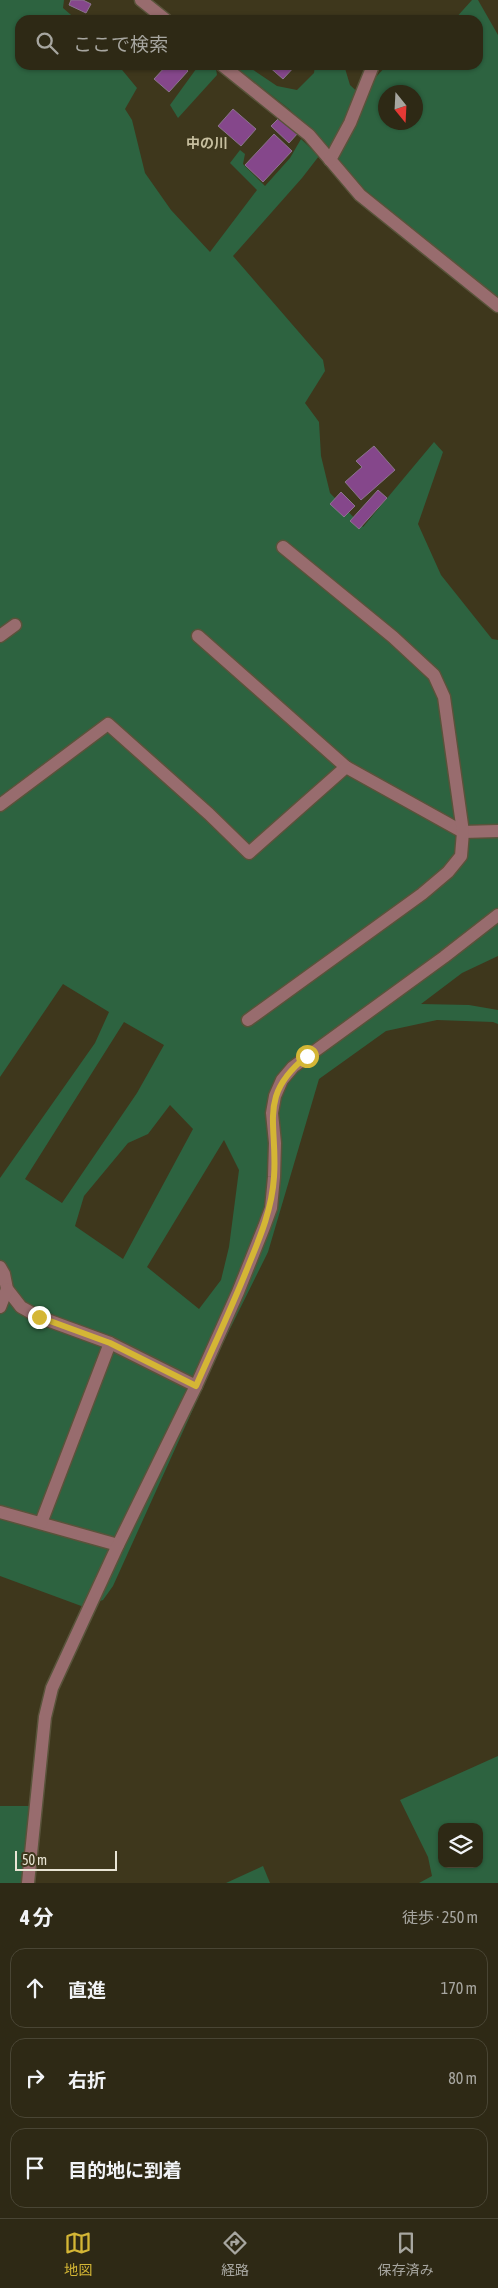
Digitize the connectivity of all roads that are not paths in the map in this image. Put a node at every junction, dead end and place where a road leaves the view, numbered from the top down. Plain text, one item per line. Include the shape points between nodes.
1 (141, 0) edge
2 (160, 15) edge
3 (228, 70) edge
4 (371, 70) edge
5 (330, 160) junction
6 (498, 306) edge
7 (283, 547) dead end
8 (15, 625) dead end
9 (0, 636) edge
10 (198, 636) dead end
11 (346, 767) junction
12 (0, 805) edge
13 (498, 831) edge
14 (464, 832) junction
15 (498, 914) edge
16 (248, 1020) dead end
17 (0, 1267) edge
18 (7, 1289) junction
19 (0, 1307) edge
20 (110, 1343) junction
21 (196, 1386) junction
22 (0, 1512) edge
23 (41, 1523) junction
24 (118, 1545) junction
25 (28, 1883) edge

1 - 2 street
3 - 5 street via 309,135
4 - 5 street via 350,123
5 - 6 street via 360,195
7 - 14 street via 434,675 444,697
8 - 9 street
10 - 11 street
11 - 12 street via 249,853 108,724
11 - 14 street
13 - 14 street
14 - 16 street via 461,856 448,872
15 - 21 street via 307,1056 282,1080 272,1113 276,1143 270,1208 238,1292
17 - 18 street
18 - 19 street
18 - 20 street via 21,1307 39,1317
20 - 21 street
20 - 23 street
21 - 24 street
22 - 23 street
23 - 24 street
24 - 25 street via 52,1688 45,1717

